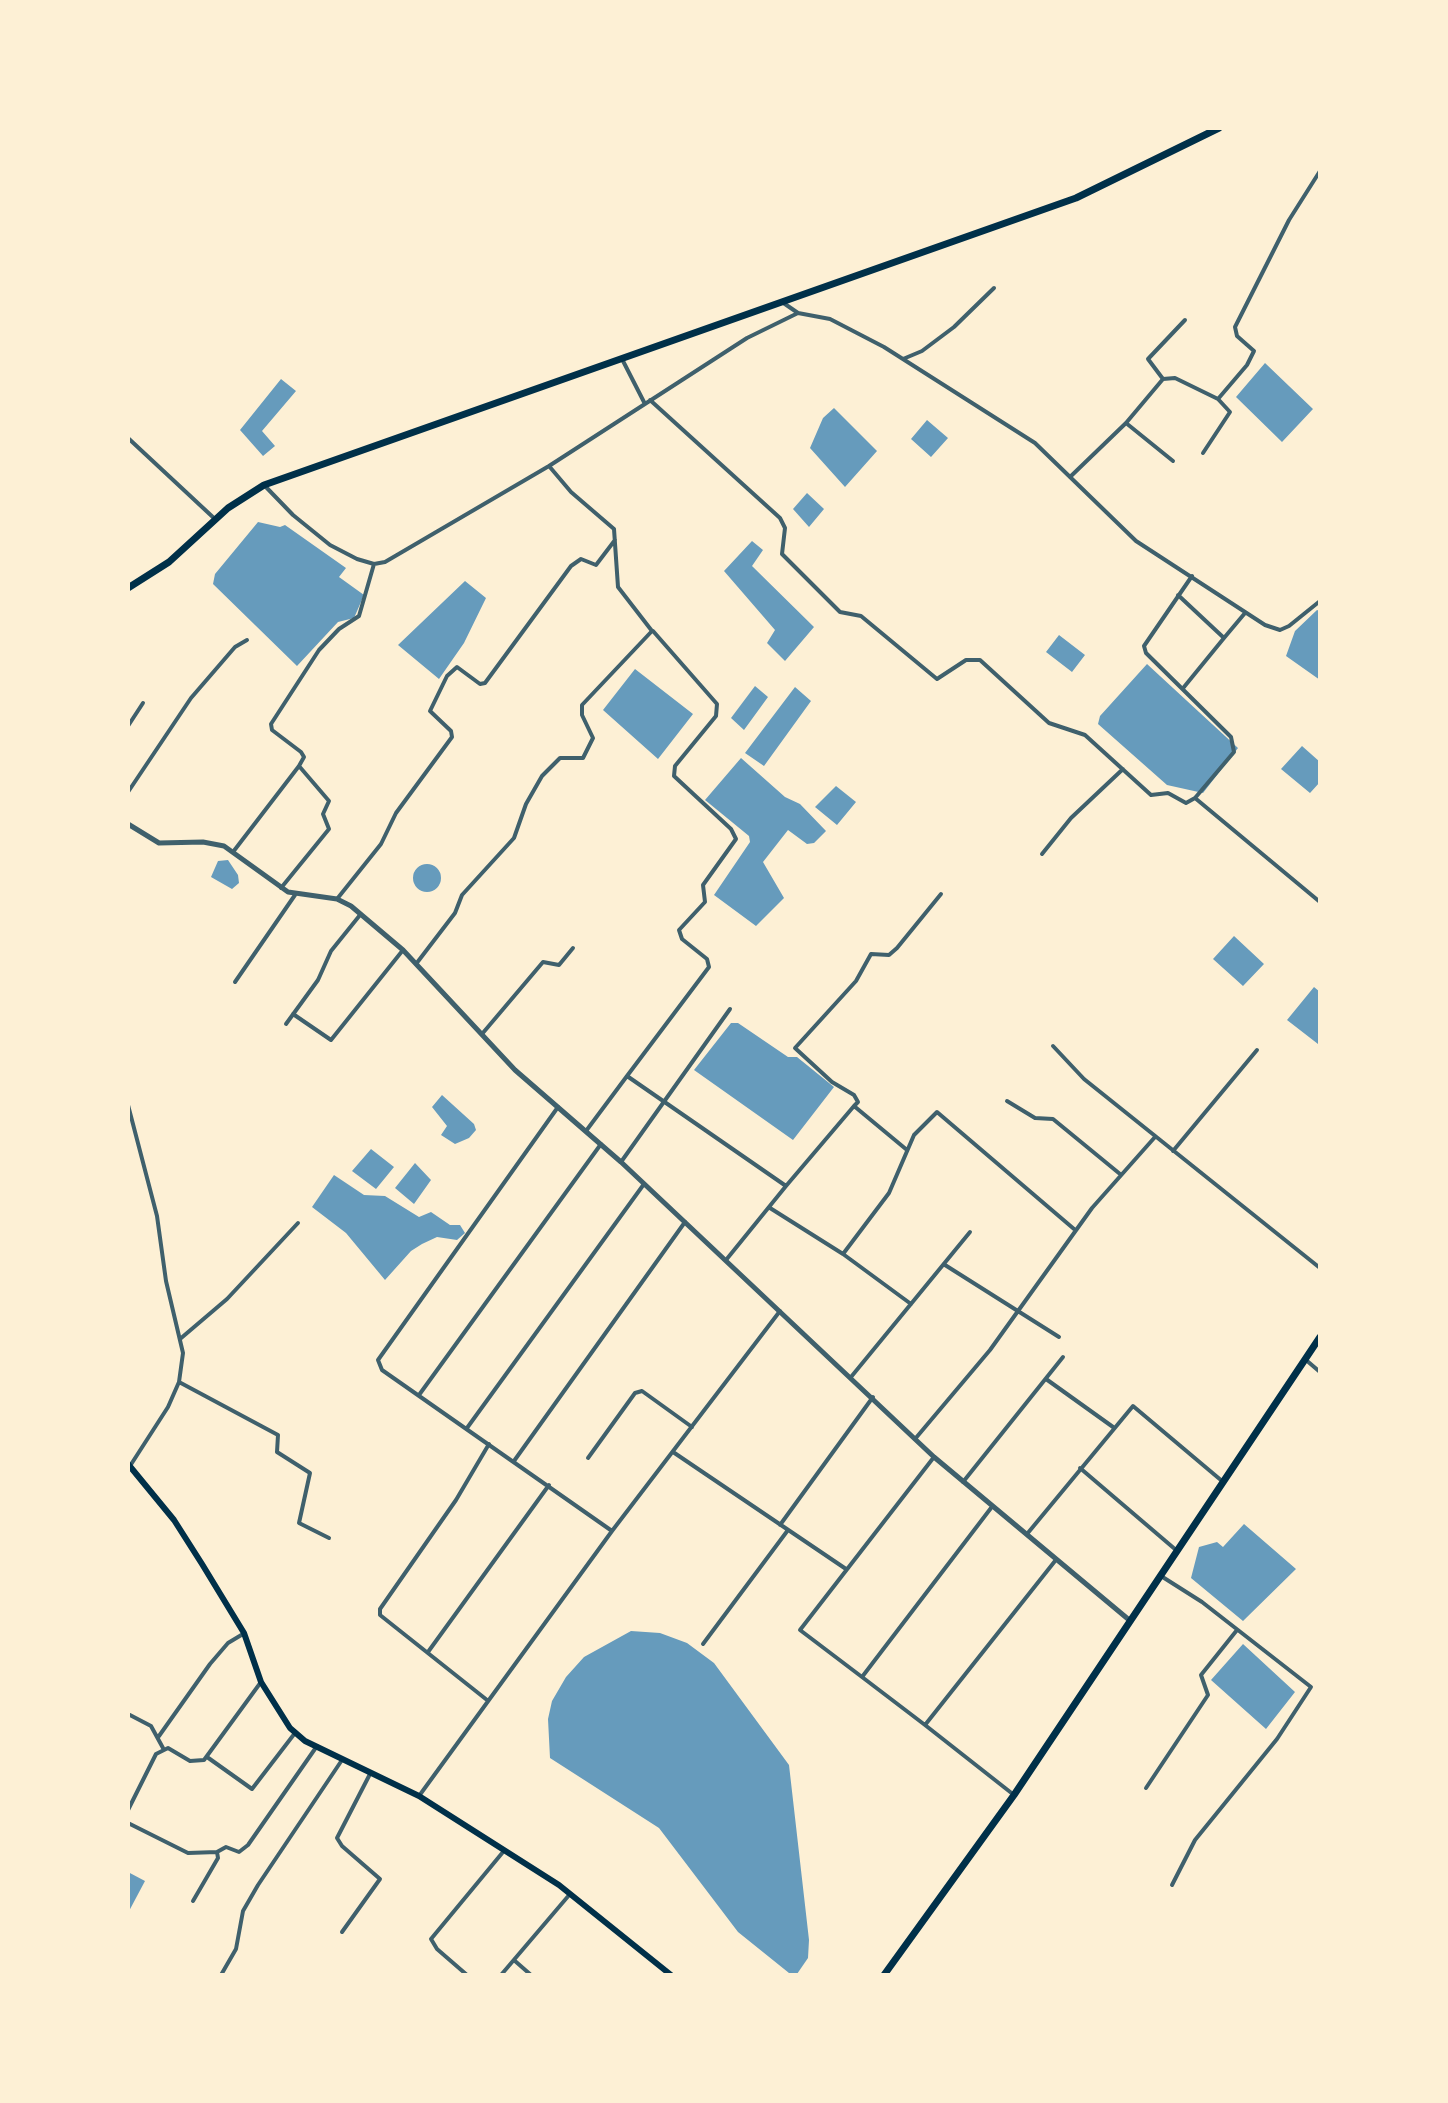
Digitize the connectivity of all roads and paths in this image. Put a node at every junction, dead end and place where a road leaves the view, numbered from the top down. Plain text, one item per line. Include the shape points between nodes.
1 (1219, 128) edge
2 (1320, 171) edge
3 (994, 288) dead end
4 (782, 302) junction
5 (798, 313) junction
6 (1185, 320) dead end
7 (622, 359) junction
8 (903, 359) junction
9 (1163, 379) junction
10 (1218, 399) junction
11 (647, 402) junction
12 (1126, 423) junction
13 (128, 438) edge
14 (1203, 453) dead end
15 (1173, 461) dead end
16 (549, 466) junction
17 (1070, 477) junction
18 (264, 485) junction
19 (216, 520) junction
20 (615, 539) junction
21 (374, 564) junction
22 (1192, 576) junction
23 (128, 588) edge
24 (1178, 595) junction
25 (1320, 601) edge
26 (1245, 613) junction
27 (652, 631) junction
28 (1224, 638) junction
29 (247, 640) dead end
30 (1184, 687) junction
31 (143, 703) dead end
32 (128, 726) edge
33 (299, 766) junction
34 (1123, 769) junction
35 (128, 792) edge
36 (1195, 798) junction
37 (128, 824) edge
38 (233, 852) junction
39 (1042, 854) dead end
40 (281, 888) junction
41 (941, 894) dead end
42 (295, 895) junction
43 (337, 899) junction
44 (1320, 902) edge
45 (360, 915) junction
46 (573, 948) dead end
47 (403, 950) junction
48 (416, 964) junction
49 (235, 982) dead end
50 (730, 1009) dead end
51 (293, 1014) junction
52 (286, 1024) dead end
53 (482, 1034) junction
54 (1053, 1046) dead end
55 (1257, 1050) dead end
56 (627, 1076) junction
57 (1007, 1101) dead end
58 (664, 1102) junction
59 (128, 1105) edge
60 (854, 1106) junction
61 (558, 1107) junction
62 (586, 1132) junction
63 (1155, 1137) junction
64 (601, 1144) junction
65 (907, 1150) junction
66 (1173, 1151) junction
67 (621, 1162) junction
68 (1120, 1174) junction
69 (644, 1184) junction
70 (786, 1186) junction
71 (770, 1208) junction
72 (685, 1222) junction
73 (298, 1223) dead end
74 (1075, 1230) junction
75 (970, 1232) dead end
76 (843, 1254) junction
77 (726, 1260) junction
78 (945, 1265) junction
79 (1320, 1268) edge
80 (911, 1304) junction
81 (1018, 1310) junction
82 (780, 1311) junction
83 (1059, 1337) dead end
84 (1320, 1337) edge
85 (180, 1339) junction
86 (1063, 1357) dead end
87 (1306, 1360) junction
88 (1320, 1372) edge
89 (851, 1377) junction
90 (1046, 1379) junction
91 (179, 1382) junction
92 (419, 1395) junction
93 (873, 1397) junction
94 (692, 1427) junction
95 (1113, 1427) junction
96 (467, 1428) junction
97 (915, 1439) junction
98 (489, 1444) junction
99 (673, 1452) junction
100 (934, 1457) junction
101 (588, 1458) dead end
102 (514, 1461) junction
103 (129, 1465) edge
104 (1080, 1468) junction
105 (963, 1482) junction
106 (1225, 1482) junction
107 (549, 1485) junction
108 (991, 1508) junction
109 (780, 1525) junction
110 (788, 1530) junction
111 (612, 1531) junction
112 (1025, 1536) junction
113 (329, 1538) dead end
114 (1176, 1550) junction
115 (1055, 1561) junction
116 (846, 1569) junction
117 (1160, 1576) junction
118 (1128, 1619) junction
119 (1237, 1630) junction
120 (244, 1633) junction
121 (703, 1644) dead end
122 (428, 1652) junction
123 (862, 1677) junction
124 (261, 1682) junction
125 (1320, 1682) edge
126 (1311, 1687) junction
127 (487, 1700) junction
128 (128, 1714) edge
129 (925, 1725) junction
130 (295, 1733) junction
131 (159, 1736) junction
132 (317, 1746) junction
133 (163, 1748) junction
134 (207, 1757) junction
135 (342, 1759) junction
136 (370, 1774) junction
137 (1146, 1788) dead end
138 (1014, 1795) junction
139 (419, 1796) junction
140 (128, 1810) edge
141 (128, 1823) edge
142 (217, 1852) junction
143 (503, 1852) junction
144 (1172, 1885) dead end
145 (570, 1894) junction
146 (193, 1901) dead end
147 (342, 1932) dead end
148 (514, 1960) junction
149 (221, 1975) edge
150 (467, 1975) edge
151 (501, 1975) edge
152 (531, 1975) edge
153 (671, 1975) edge
154 (884, 1975) edge

1 - 4 main road via 1076,198
2 - 10 street via 1235,327 1237,336 1254,351 1253,358
3 - 8 street via 954,327
4 - 5 street
4 - 7 main road
5 - 8 street via 830,319
5 - 11 street via 769,324
6 - 9 street via 1148,359
7 - 11 street
7 - 18 main road
8 - 17 street via 1035,443
9 - 10 street via 1175,378
9 - 12 street
10 - 14 street via 1230,412
11 - 16 street
11 - 34 street via 780,518 785,528 782,554 840,612 861,616 937,679 966,660 980,660 1049,723 1085,735
12 - 15 street
12 - 17 street
13 - 19 street
16 - 20 street via 608,523
16 - 21 street via 398,557
17 - 22 street via 1136,541
18 - 19 main road
18 - 21 street via 319,537
19 - 23 main road via 169,562
20 - 27 street via 618,587
20 - 43 street via 596,565 581,559 571,566 485,683 457,667 447,676 430,711 452,737 396,813 381,844
21 - 33 street via 359,616 319,650 271,724 301,752
22 - 24 street
22 - 26 street
24 - 28 street
24 - 30 street via 1144,646
25 - 26 street via 1280,630
26 - 28 street
27 - 48 street via 582,705 593,738 583,758 560,758 542,776 514,838 462,895 455,913
27 - 56 street via 717,704 716,716 675,766 674,776 736,839 703,885 705,902 679,930 709,967
28 - 30 street
29 - 35 street via 191,698
30 - 36 street via 1234,746
31 - 32 street
33 - 38 street
33 - 40 street via 328,798 323,814 330,826
34 - 36 street via 1151,795 1168,793 1186,803
34 - 39 street
36 - 44 street
37 - 38 street via 159,843 213,843
38 - 40 street
40 - 42 street
41 - 60 street via 889,955 871,954 856,981 795,1048 854,1095
42 - 43 street
42 - 49 street
43 - 45 street
45 - 47 street
45 - 51 street
46 - 53 street via 559,965 543,962
47 - 48 street
47 - 51 street via 331,1040
48 - 53 street
50 - 58 street
51 - 52 street
53 - 61 street
54 - 63 street
55 - 66 street
56 - 58 street
56 - 62 street
57 - 68 street via 1035,1118 1053,1119
58 - 67 street
58 - 70 street
59 - 85 street via 157,1216
60 - 65 street
60 - 70 street
61 - 62 street
61 - 92 street via 378,1360 382,1370
62 - 64 street
63 - 66 street
63 - 68 street
64 - 67 street
64 - 92 street
65 - 74 street via 932,1114 942,1113
65 - 76 street via 889,1193
66 - 79 street
67 - 69 street
68 - 74 street
69 - 72 street
69 - 96 street
70 - 71 street
71 - 76 street
71 - 77 street
72 - 77 street
72 - 102 street
73 - 85 street via 227,1299
74 - 81 street
75 - 78 street
76 - 80 street
77 - 82 street
78 - 80 street
78 - 81 street
80 - 89 street
81 - 83 street
81 - 97 street
82 - 89 street
82 - 94 street
84 - 87 main road
85 - 91 street
86 - 90 street
87 - 88 street
87 - 106 main road
89 - 93 street
90 - 95 street
90 - 105 street
91 - 103 street
91 - 113 street via 278,1435 277,1452 310,1473 299,1523
92 - 96 street
93 - 97 street
93 - 109 street
94 - 99 street
94 - 101 street via 642,1391 635,1393
95 - 104 street
95 - 106 street via 1128,1408 1139,1408
96 - 98 street
97 - 100 street
98 - 102 street
98 - 122 street via 380,1609 383,1619
99 - 109 street
99 - 111 street
100 - 105 street
100 - 116 street
102 - 107 street
103 - 120 main road via 174,1520
104 - 112 street
104 - 114 street
105 - 108 street
106 - 114 main road
107 - 111 street
107 - 122 street
108 - 112 street
108 - 123 street
109 - 110 street
110 - 116 street
110 - 121 street
111 - 127 street
112 - 115 street
114 - 117 main road
115 - 118 street
115 - 129 street
116 - 123 street via 800,1630
117 - 118 main road
117 - 119 street
118 - 138 main road
119 - 126 street
119 - 137 street via 1201,1675 1208,1695
120 - 124 main road
120 - 131 street via 221,1650
122 - 127 street
123 - 129 street
124 - 130 main road
124 - 134 street
125 - 126 street
126 - 144 street via 1277,1739 1195,1840
127 - 139 street
128 - 131 street
129 - 138 street
130 - 132 main road
130 - 134 street via 252,1789
131 - 133 street
132 - 135 main road
132 - 142 street via 248,1845 239,1852 226,1847
133 - 134 street via 195,1762
133 - 140 street
135 - 136 main road
135 - 149 street via 243,1911 236,1949
136 - 139 main road
136 - 147 street via 337,1838 380,1879
138 - 154 main road
139 - 143 main road
141 - 142 street via 188,1853
142 - 146 street
143 - 145 main road
143 - 150 street via 431,1939
145 - 148 street
145 - 153 main road
148 - 151 street
148 - 152 street

